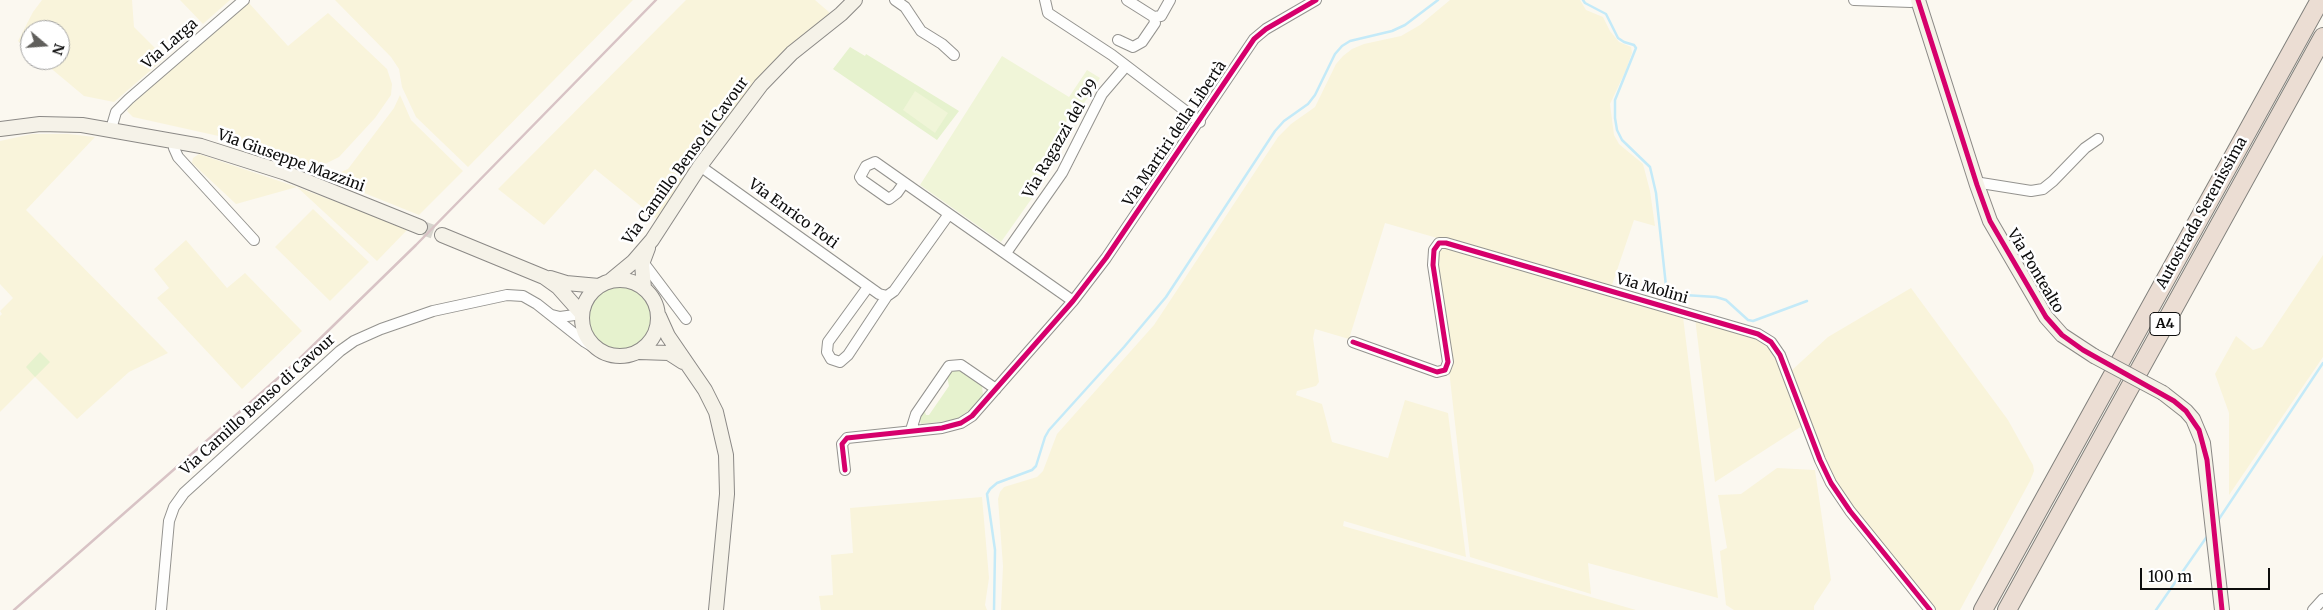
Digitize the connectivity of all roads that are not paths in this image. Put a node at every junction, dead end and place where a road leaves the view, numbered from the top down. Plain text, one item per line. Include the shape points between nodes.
1 (244, 0) edge
2 (855, 0) edge
3 (895, 0) edge
4 (1045, 0) edge
5 (1127, 0) edge
6 (1170, 0) edge
7 (1316, 0) edge
8 (1854, 0) edge
9 (1919, 0) edge
10 (2320, 0) edge
11 (1154, 17) junction
12 (2323, 37) edge
13 (1118, 40) dead end
14 (954, 55) dead end
15 (1126, 66) junction
16 (1200, 122) junction
17 (0, 129) edge
18 (111, 129) junction
19 (2098, 139) dead end
20 (175, 141) junction
21 (700, 166) junction
22 (904, 183) dead end
23 (1977, 185) junction
24 (949, 214) junction
25 (420, 227) tunnel mouth
26 (442, 235) tunnel mouth
27 (254, 240) dead end
28 (1006, 253) junction
29 (641, 259) junction
30 (544, 277) junction
31 (604, 284) junction
32 (868, 287) junction
33 (644, 288) junction
34 (567, 296) junction
35 (887, 296) junction
36 (1073, 300) junction
37 (582, 314) junction
38 (552, 315) junction
39 (659, 316) junction
40 (686, 319) dead end
41 (1353, 342) dead end
42 (598, 350) junction
43 (639, 352) junction
44 (692, 368) junction
45 (996, 389) junction
46 (911, 430) junction
47 (845, 470) dead end
48 (2323, 599) edge
49 (161, 610) edge
50 (716, 610) edge
51 (1930, 610) edge
52 (1983, 610) edge
53 (2007, 610) edge
54 (2222, 610) edge
55 (2313, 610) edge

1 - 18 street, Via Larga via 116,112
2 - 21 main road, Via Camillo Benso di Cavour via 792,53 761,85
3 - 14 street via 905,7 921,31
4 - 15 street via 1048,13
5 - 11 street
6 - 11 street via 1161,16
7 - 16 street, Via Martiri della Libertà via 1254,39
8 - 9 street, Via Pontealto
9 - 23 main road, Via Pontealto
10 - 52 highway, Autostrada Serenissima / A4
11 - 13 street via 1155,23 1142,42 1133,47
12 - 53 highway, Autostrada Serenissima / A4
15 - 16 street
15 - 28 street, Via Ragazzi del '99 via 1102,94 1062,173
16 - 36 street, Via Martiri della Libertà
17 - 18 main road, Via Giuseppe Mazzini via 62,124
18 - 20 main road, Via Giuseppe Mazzini
19 - 23 street via 2042,189 2032,191
20 - 25 main road, Via Giuseppe Mazzini via 244,158
20 - 27 street via 178,157
21 - 29 main road, Via Camillo Benso di Cavour
21 - 32 street, Via Enrico Toti
22 - 24 street
23 - 54 main road, Via Pontealto, bridge via 1990,221 2046,317 2062,335 2163,393 2193,419 2203,443
24 - 28 street
24 - 35 street via 894,291
26 - 30 main road
28 - 36 street
29 - 31 main road, Via Camillo Benso di Cavour
29 - 33 main road
29 - 40 street
30 - 31 main road via 566,283
30 - 34 main road
31 - 33 main road via 622,280
31 - 37 main road via 588,298
32 - 35 street, Via Enrico Toti
32 - 35 street via 828,342 827,352 831,359 840,362 848,355
33 - 39 main road via 652,296
34 - 37 main road
34 - 38 street via 568,304 564,311
36 - 45 street, Via Martiri della Libertà
37 - 38 street
37 - 42 main road via 586,334
38 - 42 street, Via Camillo Benso di Cavour
38 - 49 street, Via Camillo Benso di Cavour via 523,296 508,295 433,311 381,329 340,351 184,493 174,507 167,538
39 - 43 main road via 654,336
39 - 44 main road via 668,336
41 - 51 street, Via Molini via 1437,372 1445,370 1448,362 1433,265 1434,250 1439,243 1758,334 1771,342 1780,356 1832,483 1850,511
42 - 43 main road via 618,356
43 - 44 main road via 669,353
44 - 50 main road via 716,412 729,475
45 - 46 street, Via Martiri della Libertà via 961,424
45 - 46 street via 961,365 949,366 916,414
46 - 47 street, Via Martiri della Libertà via 847,438 842,444
48 - 55 street

